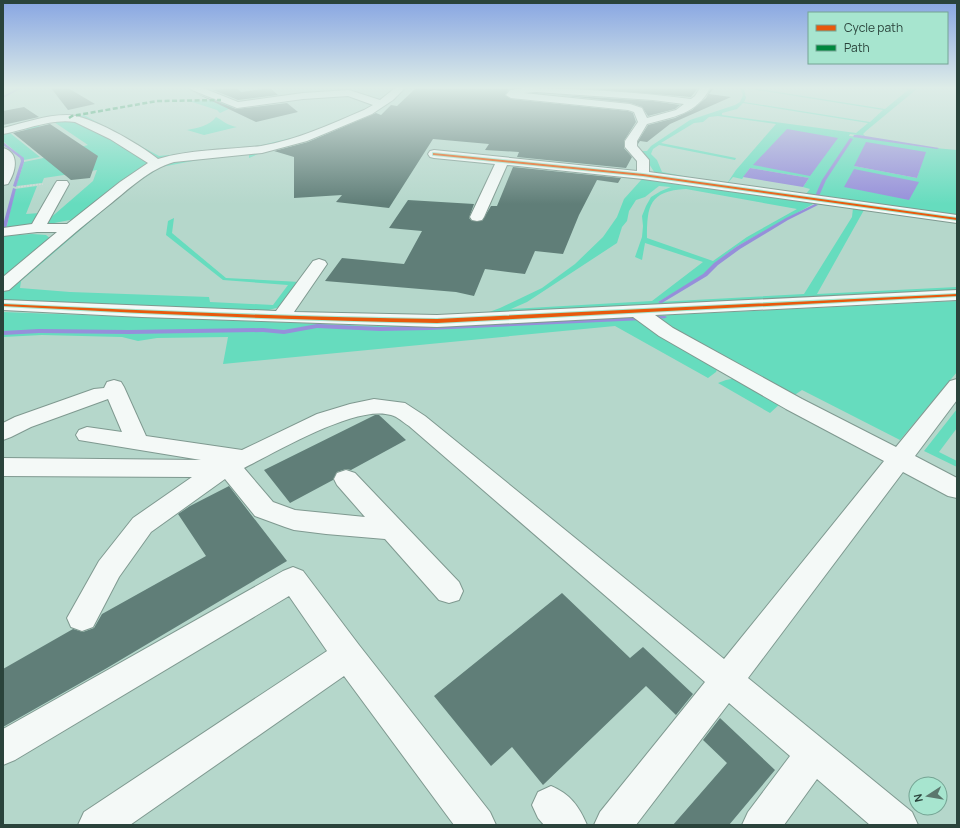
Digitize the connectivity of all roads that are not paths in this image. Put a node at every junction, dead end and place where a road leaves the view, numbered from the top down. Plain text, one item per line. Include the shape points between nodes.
1 (23, 127) edge
2 (94, 127) edge
3 (331, 127) edge
4 (640, 127) edge
5 (3, 131) edge
6 (3, 152) edge
7 (434, 154) dead end
8 (503, 161) junction
9 (156, 163) junction
10 (643, 175) junction
11 (3, 181) edge
12 (62, 184) road end
13 (477, 217) dead end
14 (957, 218) edge
15 (37, 228) junction
16 (71, 228) junction
17 (3, 232) edge
18 (319, 264) dead end
19 (3, 286) edge
20 (957, 295) edge
21 (3, 305) edge
22 (637, 311) junction
23 (281, 317) junction
24 (957, 386) edge
25 (3, 432) edge
26 (87, 435) dead end
27 (138, 442) junction
28 (900, 460) junction
29 (231, 465) junction
30 (3, 467) edge
31 (346, 479) dead end
32 (957, 490) edge
33 (392, 529) junction
34 (448, 591) dead end
35 (82, 618) dead end
36 (348, 655) junction
37 (3, 748) edge
38 (814, 754) junction
39 (97, 825) edge
40 (476, 825) edge
41 (613, 825) edge
42 (761, 825) edge
43 (899, 825) edge

1 - 5 street
2 - 9 street via 150,157
3 - 9 street via 292,142 262,149 173,158
4 - 10 street via 631,142 631,147 643,160
6 - 11 street via 9,160 9,170
7 - 8 street
8 - 10 street
8 - 13 street
9 - 16 street
10 - 14 street
12 - 15 street
15 - 16 street
15 - 17 street
16 - 19 street
18 - 23 street
20 - 22 street
21 - 23 street
22 - 23 street via 467,320
22 - 28 street via 666,332
24 - 28 street
25 - 27 street via 23,422 108,391
26 - 27 street
27 - 29 street
28 - 32 street
28 - 41 street
29 - 30 street
29 - 33 street via 264,509 294,520
29 - 35 street via 142,524 109,569
29 - 38 street via 325,420 350,411 374,406 397,408 417,421
31 - 33 street
33 - 34 street
36 - 37 street via 293,579
36 - 39 street
36 - 40 street
38 - 42 street
38 - 43 street

